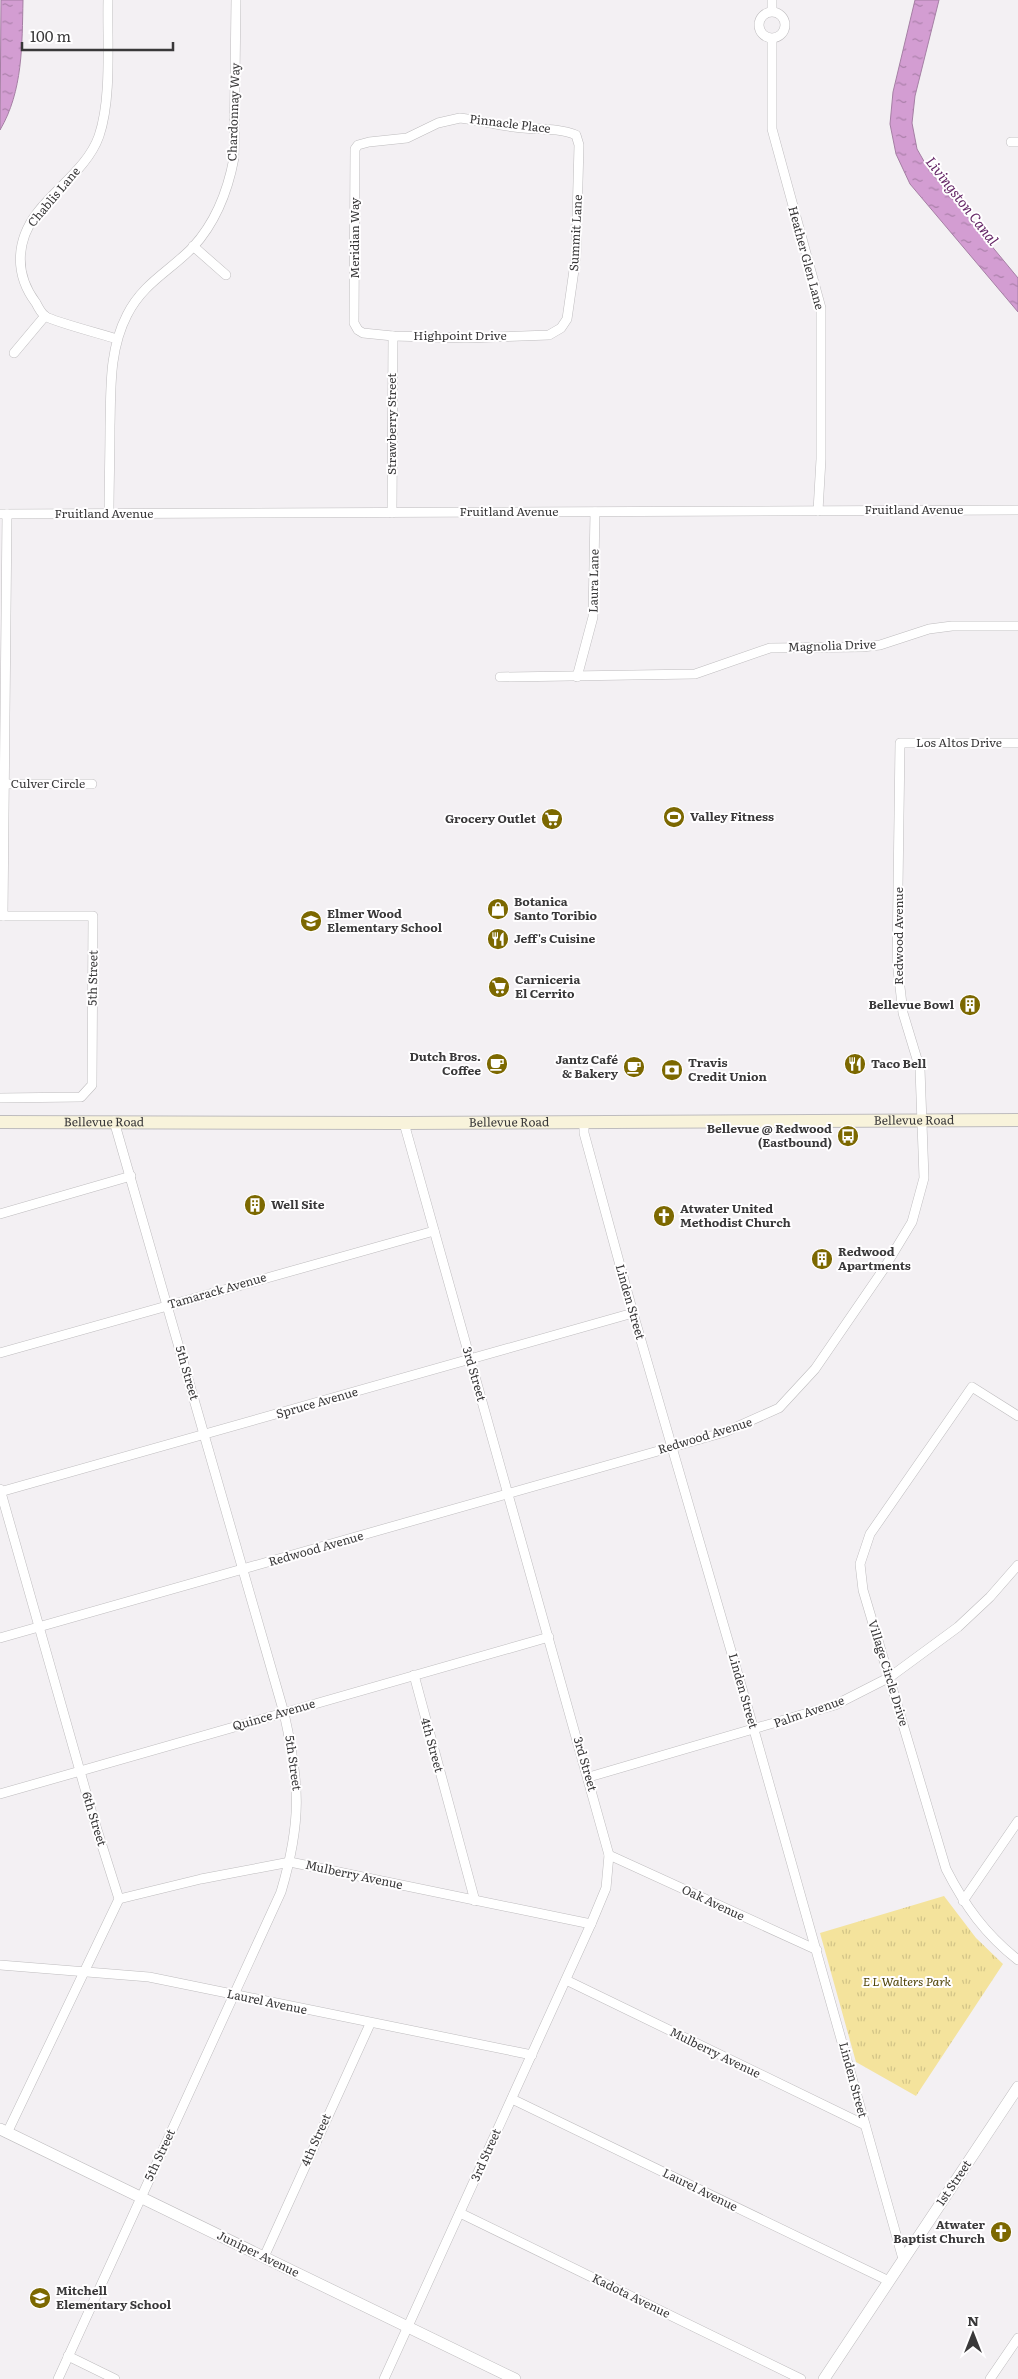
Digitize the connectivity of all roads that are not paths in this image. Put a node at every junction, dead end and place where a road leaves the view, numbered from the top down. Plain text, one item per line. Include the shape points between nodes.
1 (108, 0) edge
2 (236, 0) edge
3 (772, 0) edge
4 (772, 11) junction
5 (772, 38) junction
6 (576, 135) joint
7 (358, 145) joint
8 (193, 246) junction
9 (226, 275) dead end
10 (45, 316) junction
11 (561, 328) joint
12 (358, 330) joint
13 (393, 336) junction
14 (117, 339) junction
15 (14, 353) dead end
16 (1018, 510) edge
17 (818, 511) junction
18 (595, 512) junction
19 (392, 513) junction
20 (3, 514) edge
21 (109, 514) junction
22 (1018, 626) edge
23 (577, 677) junction
24 (500, 678) dead end
25 (900, 743) joint
26 (1018, 743) edge
27 (4, 784) junction
28 (92, 784) dead end
29 (2, 916) edge
30 (0, 1098) edge
31 (922, 1120) junction
32 (1018, 1120) edge
33 (114, 1121) junction
34 (0, 1122) edge
35 (584, 1122) junction
36 (404, 1123) junction
37 (131, 1176) junction
38 (0, 1214) edge
39 (434, 1231) junction
40 (167, 1305) junction
41 (633, 1313) junction
42 (0, 1353) edge
43 (470, 1359) junction
44 (1018, 1416) edge
45 (205, 1435) junction
46 (672, 1447) junction
47 (0, 1491) edge
48 (508, 1494) junction
49 (1018, 1565) edge
50 (244, 1570) junction
51 (40, 1627) junction
52 (549, 1637) junction
53 (0, 1638) edge
54 (414, 1675) junction
55 (890, 1677) junction
56 (284, 1712) junction
57 (754, 1730) junction
58 (80, 1771) junction
59 (589, 1777) junction
60 (0, 1794) edge
61 (1018, 1821) edge
62 (609, 1855) junction
63 (290, 1862) junction
64 (119, 1899) junction
65 (475, 1900) junction
66 (962, 1901) junction
67 (590, 1924) junction
68 (816, 1950) junction
69 (1018, 1960) edge
70 (0, 1965) edge
71 (84, 1972) junction
72 (566, 1980) junction
73 (234, 1995) junction
74 (370, 2024) junction
75 (532, 2055) junction
76 (1018, 2087) edge
77 (512, 2099) junction
78 (865, 2125) junction
79 (4, 2131) edge
80 (141, 2197) junction
81 (460, 2213) junction
82 (264, 2257) junction
83 (903, 2259) junction
84 (889, 2281) junction
85 (408, 2327) junction
86 (1018, 2338) edge
87 (68, 2356) junction
88 (994, 2378) edge
89 (58, 2379) edge
90 (115, 2379) edge
91 (384, 2379) edge
92 (515, 2379) edge
93 (801, 2379) edge
94 (824, 2379) edge

1 - 10 street, Chablis Lane via 106,111 99,137 88,157 38,212 24,234 19,251 21,274 29,294
2 - 8 street, Chardonnay Way via 234,158 216,215
3 - 4 street
4 - 5 street via 763,15 759,24 762,34
4 - 5 street via 786,22 781,36
5 - 17 street, Heather Glen Lane via 772,129 821,308
6 - 7 street, Pinnacle Place via 567,131 512,127 460,118 438,123 407,138
6 - 11 street, Summit Lane via 579,145 576,256 567,319
7 - 12 street, Meridian Way via 354,255 354,323
8 - 9 street
8 - 14 street, Chardonnay Way via 143,290 127,314
10 - 14 street
10 - 15 street
11 - 13 street, Highpoint Drive via 548,335
12 - 13 street, Highpoint Drive
13 - 19 street, Strawberry Street
14 - 21 street, Chardonnay Way via 111,370
16 - 17 street, Fruitland Avenue
17 - 18 street, Fruitland Avenue
18 - 19 street, Fruitland Avenue
18 - 23 street, Laura Lane via 593,617
19 - 21 street, Fruitland Avenue
20 - 21 street, Fruitland Avenue
20 - 27 street
22 - 23 street, Magnolia Drive via 929,629 880,645 862,647 770,648 696,674
23 - 24 street, Magnolia Drive
25 - 26 street, Los Altos Drive
25 - 31 street, Redwood Avenue via 897,961 904,1013 920,1069
27 - 28 street, Culver Circle
27 - 29 street
29 - 30 street, 5th Street via 93,916 92,1085 81,1096
31 - 32 main road, Bellevue Road
31 - 35 main road, Bellevue Road
31 - 46 street, Redwood Avenue via 924,1178 912,1222 816,1369 780,1408 725,1432
33 - 34 main road, Bellevue Road
33 - 36 main road, Bellevue Road
33 - 37 street, 5th Street
35 - 36 main road, Bellevue Road
35 - 41 street, Linden Street via 584,1133
36 - 39 street, 3rd Street
37 - 38 street
37 - 40 street, 5th Street
39 - 40 street, Tamarack Avenue
39 - 43 street, 3rd Street
40 - 42 street, Tamarack Avenue
40 - 45 street, 5th Street
41 - 43 street, Spruce Avenue
41 - 46 street, Linden Street
43 - 45 street, Spruce Avenue
43 - 48 street, 3rd Street
44 - 55 street, Village Circle Drive via 972,1387 870,1534 860,1564 863,1590
45 - 47 street, Spruce Avenue
45 - 50 street, 5th Street
46 - 48 street, Redwood Avenue
46 - 57 street, Linden Street
47 - 51 street, 6th Street
48 - 50 street, Redwood Avenue
48 - 52 street, 3rd Street
49 - 55 street, Palm Avenue via 958,1627
50 - 51 street, Redwood Avenue
50 - 56 street, 5th Street
51 - 53 street, Redwood Avenue
51 - 58 street, 6th Street
52 - 54 street, Quince Avenue
52 - 59 street, 3rd Street
54 - 56 street, Quince Avenue
54 - 65 street, 4th Street
55 - 57 street, Palm Avenue via 835,1705
55 - 66 street, Village Circle Drive via 946,1869
56 - 58 street, Quince Avenue
56 - 63 street, 5th Street via 295,1762 298,1801
57 - 59 street, Palm Avenue
57 - 68 street, Linden Street
58 - 60 street, Quince Avenue
58 - 64 street, 6th Street
59 - 62 street, 3rd Street
61 - 66 street
62 - 67 street, 3rd Street via 606,1888
62 - 68 street, Oak Avenue
63 - 64 street, Mulberry Avenue
63 - 65 street, Mulberry Avenue
63 - 73 street, 5th Street via 278,1900
64 - 71 street
65 - 67 street, Mulberry Avenue
66 - 69 street, Village Circle Drive via 987,1933
67 - 72 street, 3rd Street
68 - 78 street, Linden Street
70 - 71 street, Laurel Avenue
71 - 73 street, Laurel Avenue via 149,1977
71 - 79 street
72 - 75 street, 3rd Street
72 - 78 street, Mulberry Avenue
73 - 74 street, Laurel Avenue
73 - 80 street, 5th Street
74 - 75 street, Laurel Avenue
74 - 82 street, 4th Street
75 - 77 street, 3rd Street
76 - 83 street, 1st Street
77 - 81 street, 3rd Street
77 - 84 street, Laurel Avenue
78 - 83 street, Linden Street
79 - 80 street, Juniper Avenue
80 - 82 street, Juniper Avenue
80 - 87 street, 5th Street
81 - 85 street, 3rd Street
81 - 93 street, Kadota Avenue
82 - 85 street, Juniper Avenue
83 - 84 street, 1st Street
84 - 94 street, 1st Street
85 - 91 street, 3rd Street
85 - 92 street, Juniper Avenue
86 - 88 street
87 - 89 street, 5th Street
87 - 90 street

